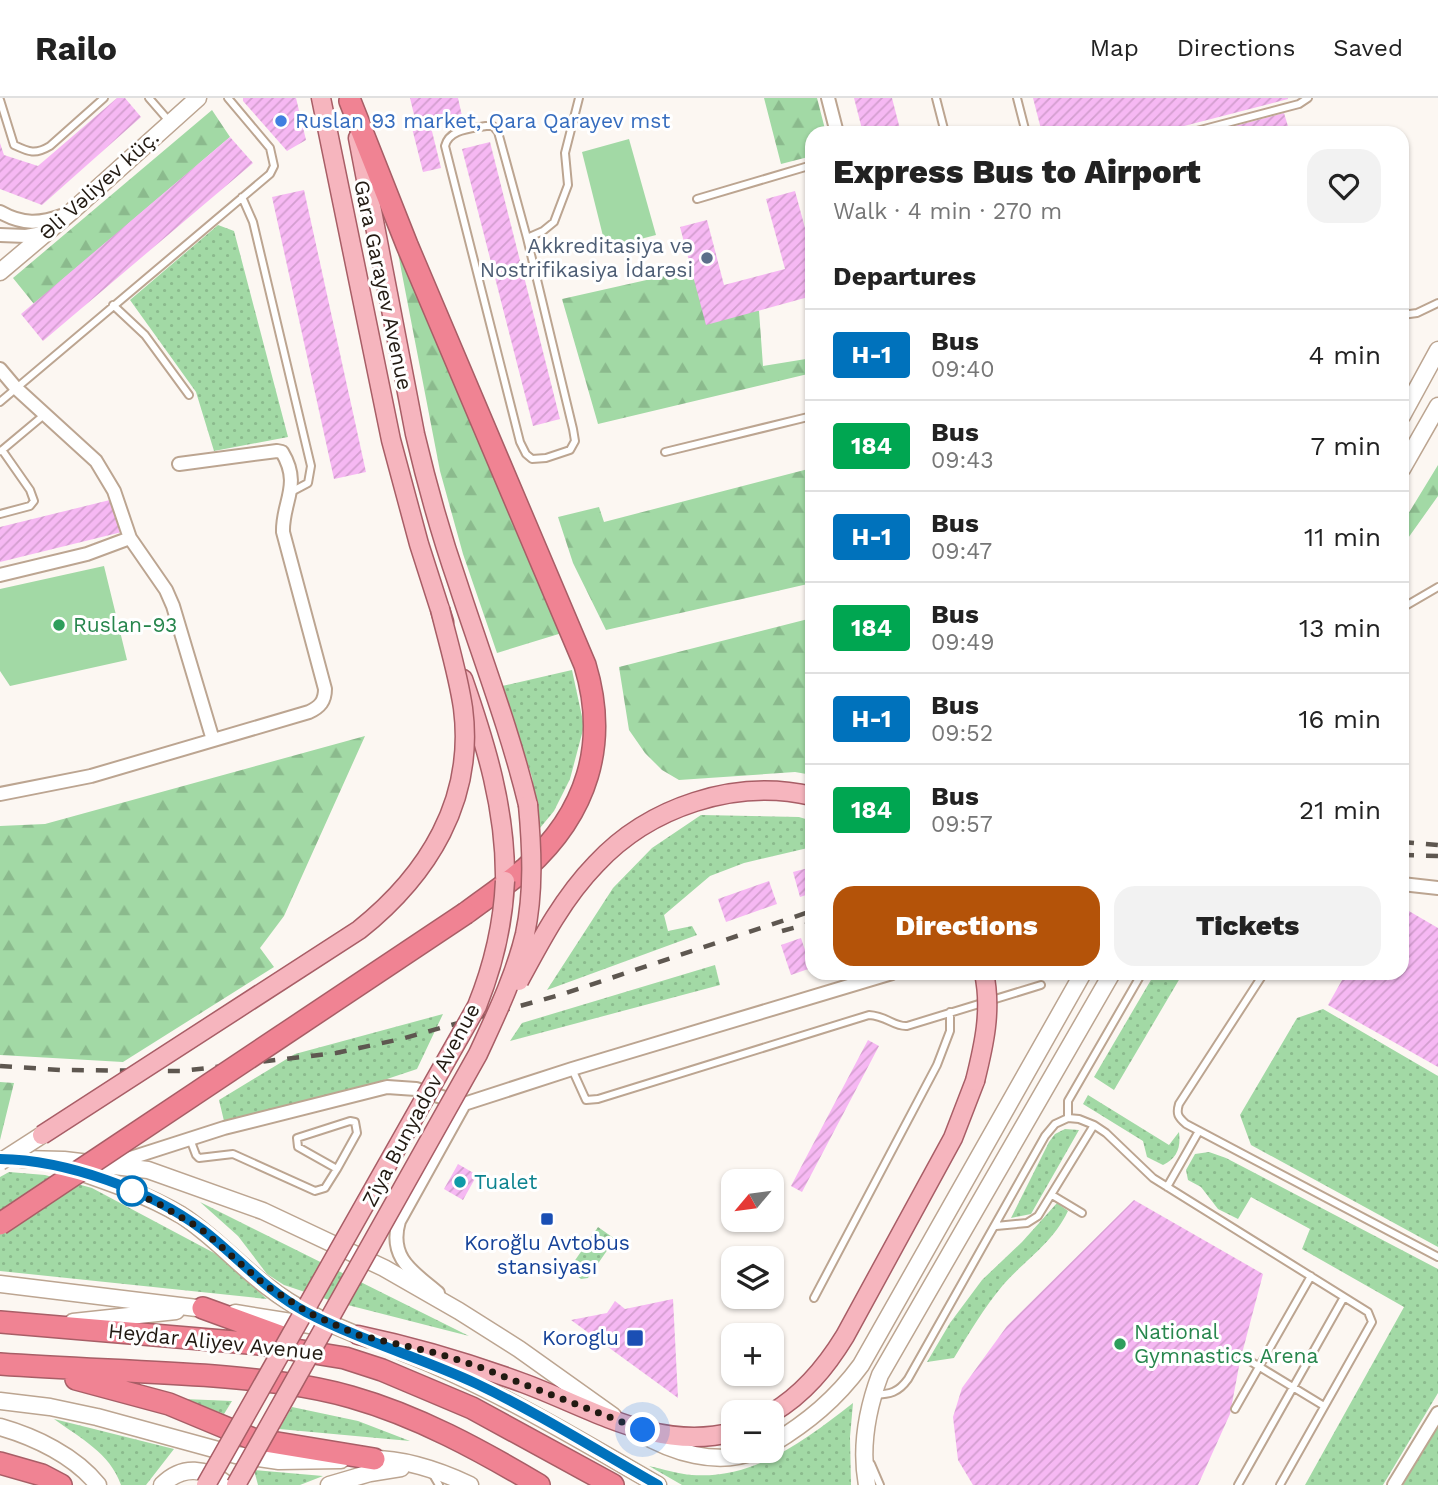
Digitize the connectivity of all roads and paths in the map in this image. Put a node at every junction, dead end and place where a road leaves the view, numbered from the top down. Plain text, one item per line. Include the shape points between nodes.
1 (104, 98) edge
2 (149, 98) edge
3 (198, 98) edge
4 (228, 98) edge
5 (321, 98) edge
6 (579, 98) edge
7 (828, 98) edge
8 (936, 98) edge
9 (1017, 98) edge
10 (1308, 98) edge
11 (0, 100) edge
12 (350, 100) edge
13 (170, 122) junction
14 (835, 126) edge
15 (943, 126) edge
16 (1024, 126) edge
17 (1216, 126) edge
18 (805, 168) edge
19 (242, 197) junction
20 (696, 199) dead end
21 (0, 212) edge
22 (71, 212) junction
23 (48, 232) junction
24 (0, 235) edge
25 (527, 238) junction
26 (3, 264) edge
27 (1438, 303) edge
28 (113, 305) junction
29 (1409, 314) edge
30 (1438, 350) edge
31 (0, 369) edge
32 (16, 388) junction
33 (1409, 392) edge
34 (190, 395) dead end
35 (0, 402) edge
36 (1438, 406) edge
37 (45, 415) junction
38 (805, 418) edge
39 (1, 451) edge
40 (666, 452) dead end
41 (1409, 456) edge
42 (179, 464) dead end
43 (425, 476) joint
44 (401, 480) joint
45 (291, 492) junction
46 (0, 514) edge
47 (130, 538) junction
48 (0, 575) edge
49 (1438, 587) edge
50 (1409, 604) edge
51 (439, 609) junction
52 (213, 740) junction
53 (0, 794) edge
54 (805, 795) edge
55 (1409, 885) edge
56 (1438, 888) edge
57 (869, 980) edge
58 (985, 980) edge
59 (1079, 980) edge
60 (1108, 980) edge
61 (1138, 980) edge
62 (1259, 980) edge
63 (1041, 985) dead end
64 (950, 1012) junction
65 (478, 1054) junction
66 (572, 1069) junction
67 (464, 1104) junction
68 (1068, 1118) junction
69 (1094, 1125) junction
70 (1199, 1131) junction
71 (190, 1139) junction
72 (0, 1159) edge
73 (22, 1159) junction
74 (111, 1164) junction
75 (337, 1169) junction
76 (1167, 1187) junction
77 (1052, 1195) junction
78 (1082, 1213) dead end
79 (0, 1224) edge
80 (996, 1226) junction
81 (1438, 1257) edge
82 (1311, 1276) junction
83 (0, 1284) edge
84 (1344, 1297) junction
85 (814, 1298) dead end
86 (203, 1308) junction
87 (459, 1311) junction
88 (0, 1322) edge
89 (41, 1325) junction
90 (358, 1335) junction
91 (330, 1354) junction
92 (1240, 1355) dead end
93 (10, 1365) edge
94 (1259, 1367) junction
95 (1293, 1387) junction
96 (873, 1395) junction
97 (0, 1401) edge
98 (784, 1404) edge
99 (1324, 1406) junction
100 (1235, 1409) dead end
101 (1438, 1413) edge
102 (628, 1426) junction
103 (0, 1427) edge
104 (721, 1435) edge
105 (784, 1436) edge
106 (864, 1447) junction
107 (721, 1458) edge
108 (374, 1459) junction
109 (0, 1463) edge
110 (425, 1468) junction
111 (61, 1485) edge
112 (98, 1485) edge
113 (162, 1485) edge
114 (206, 1485) edge
115 (228, 1485) edge
116 (236, 1485) edge
117 (330, 1485) edge
118 (439, 1485) edge
119 (470, 1485) edge
120 (539, 1485) edge
121 (613, 1485) edge
122 (658, 1485) edge
123 (867, 1485) edge
124 (880, 1485) edge
125 (1238, 1485) edge
126 (1280, 1485) edge
127 (1394, 1485) edge

1 - 11 lane via 50,145 32,153 14,145
2 - 13 lane
3 - 13 main road, Əli Vəliyev küç.
4 - 19 lane via 274,158 270,174
5 - 44 main road, Gara Garayev Avenue
6 - 25 lane via 565,153 568,185 554,222
7 - 14 street
8 - 15 lane
9 - 16 lane
10 - 17 lane
12 - 43 main road, Gara Garayev Avenue
12 - 79 highway, bridge via 585,665 595,706 593,756 585,785 558,833 526,867 466,913
13 - 22 main road, Əli Vəliyev küç.
18 - 20 lane
19 - 28 lane
19 - 45 lane via 253,222 311,466 308,483
21 - 22 street via 36,223
22 - 23 main road, Əli Vəliyev küç.
23 - 24 street
23 - 26 main road, Əli Vəliyev küç.
25 - 25 lane via 498,132 485,126 454,133 445,146 451,174 520,442 532,459 570,450 575,441
27 - 29 lane
28 - 32 lane
28 - 34 lane via 145,335
30 - 33 main road
31 - 32 street
32 - 35 lane
32 - 37 street
36 - 41 main road
37 - 39 lane
37 - 47 street via 101,468
38 - 40 lane
39 - 46 lane via 34,501
42 - 45 street via 282,452
43 - 65 main road, Ziya Bunyadov Avenue, bridge via 528,805 531,887 525,934 513,975
44 - 51 main road, Ziya Bunyadov Avenue
45 - 52 street via 282,518 283,532 325,697 309,712
47 - 48 street via 87,554
47 - 52 street via 173,606
49 - 50 lane
51 - 72 main road, bridge via 465,730 460,779 452,810 428,859 408,885 359,930
51 - 114 main road, Ziya Bunyadov Avenue, bridge via 489,758 502,812 506,881 499,944 477,1006
52 - 53 street via 91,776
54 - 65 main road, bridge via 771,790 723,795 666,813 618,844 596,863 549,926
55 - 56 street
57 - 66 street
58 - 98 main road, bridge via 988,1013 984,1046 953,1138 831,1358
59 - 105 main road via 861,1365 812,1418
60 - 96 main road via 890,1356
61 - 68 lane via 1068,1101
62 - 70 lane via 1179,1104 1179,1118
63 - 64 lane
64 - 66 lane via 900,1027 869,1015 586,1100
64 - 85 lane via 950,1031 937,1065
65 - 116 main road, Ziya Bunyadov Avenue, bridge
66 - 67 street
67 - 71 street via 416,1089 387,1087
67 - 87 street via 395,1235 396,1247 410,1269
68 - 69 lane
68 - 80 lane via 1045,1136
69 - 76 lane
69 - 77 lane
70 - 76 lane
70 - 81 lane
71 - 74 street
71 - 75 lane via 200,1158 233,1154 315,1191 325,1188
72 - 73 main road
73 - 74 main road
73 - 90 main road via 71,1169 159,1204 201,1229 284,1299
74 - 87 main road via 148,1170 263,1211 384,1268
75 - 75 lane via 298,1147 296,1138 355,1122 357,1133
76 - 82 lane
77 - 78 lane
77 - 80 lane via 1033,1220
80 - 96 lane via 908,1379 893,1394
82 - 84 lane
82 - 94 lane
83 - 86 main road
84 - 95 lane
84 - 99 lane via 1368,1312 1372,1322
86 - 89 main road
86 - 90 main road
86 - 91 highway
87 - 102 main road
88 - 89 highway, Heydar Aliyev Avenue
89 - 91 highway, Heydar Aliyev Avenue via 227,1340
90 - 102 main road via 474,1365
90 - 122 main road via 478,1384
91 - 121 highway, Heydar Aliyev Avenue via 382,1370 472,1408
92 - 94 lane
93 - 108 highway via 145,1396 253,1439
93 - 120 highway, Heydar Aliyev Avenue via 254,1380 318,1389 351,1397 452,1437
94 - 95 lane
94 - 100 lane
95 - 99 lane
95 - 125 lane
96 - 106 main road
97 - 108 main road via 97,1417 258,1459
99 - 126 lane
101 - 127 street
102 - 104 main road via 657,1435
102 - 107 main road via 669,1448
103 - 112 main road via 60,1454
106 - 123 main road
106 - 124 lane
108 - 110 main road
109 - 111 highway
110 - 117 main road via 370,1473
110 - 118 lane
110 - 119 main road
113 - 115 main road via 181,1471 192,1470

